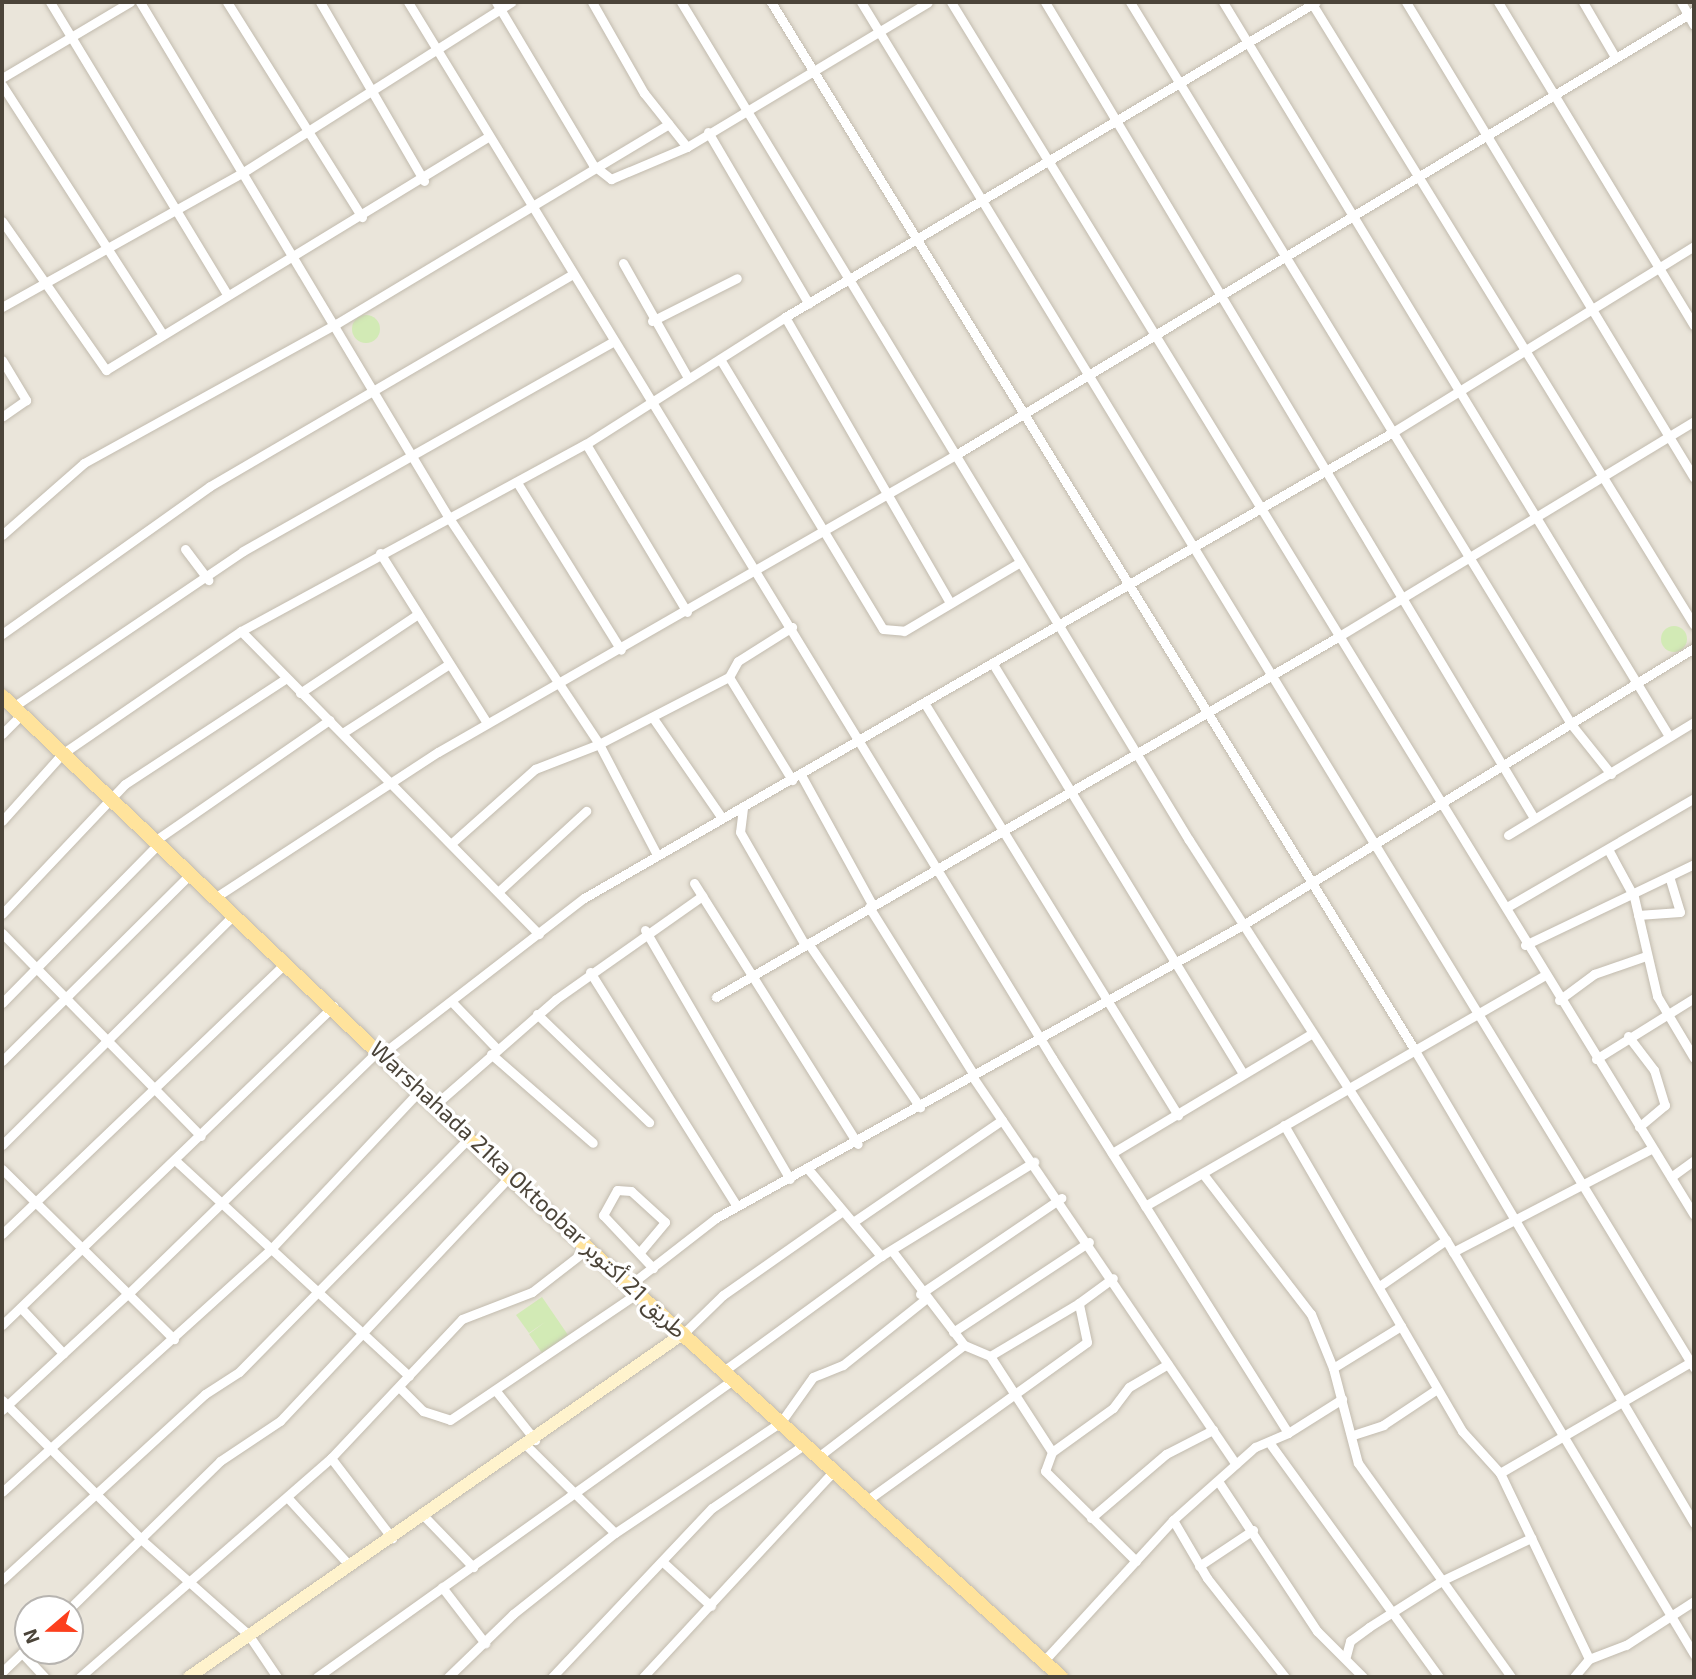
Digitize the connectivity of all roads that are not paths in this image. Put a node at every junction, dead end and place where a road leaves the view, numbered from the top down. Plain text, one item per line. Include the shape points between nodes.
1 (50, 2) edge
2 (130, 2) edge
3 (139, 2) edge
4 (226, 2) edge
5 (320, 2) edge
6 (408, 2) edge
7 (511, 2) edge
8 (592, 2) edge
9 (681, 2) edge
10 (771, 2) edge
11 (861, 2) edge
12 (928, 2) edge
13 (951, 2) edge
14 (1045, 2) edge
15 (1130, 2) edge
16 (1223, 2) edge
17 (1406, 2) edge
18 (1497, 2) edge
19 (1583, 2) edge
20 (1681, 2) edge
21 (1313, 3) edge
22 (498, 5) edge
23 (1691, 13) edge
24 (1694, 25) edge
25 (881, 32) junction
26 (71, 37) junction
27 (1247, 43) junction
28 (438, 51) junction
29 (1615, 57) junction
30 (813, 70) junction
31 (2, 78) edge
32 (1181, 84) junction
33 (2, 85) edge
34 (371, 89) junction
35 (1555, 94) junction
36 (744, 110) junction
37 (1117, 122) junction
38 (669, 124) junction
39 (308, 131) junction
40 (708, 132) junction
41 (1490, 134) junction
42 (488, 137) junction
43 (687, 147) junction
44 (1048, 162) junction
45 (593, 165) junction
46 (242, 173) junction
47 (1419, 177) junction
48 (424, 181) junction
49 (984, 201) junction
50 (532, 207) junction
51 (173, 209) junction
52 (1352, 215) junction
53 (362, 218) junction
54 (2, 221) edge
55 (915, 242) junction
56 (1694, 246) edge
57 (102, 248) junction
58 (1287, 255) junction
59 (294, 257) junction
60 (623, 263) dead end
61 (1661, 267) junction
62 (573, 274) junction
63 (737, 278) dead end
64 (42, 280) junction
65 (853, 281) junction
66 (227, 294) junction
67 (1222, 295) junction
68 (809, 304) junction
69 (2, 307) edge
70 (1590, 309) junction
71 (785, 317) junction
72 (652, 321) junction
73 (336, 324) junction
74 (1694, 325) edge
75 (161, 332) junction
76 (1156, 336) junction
77 (614, 341) junction
78 (1523, 348) junction
79 (720, 359) junction
80 (2, 360) edge
81 (1091, 373) junction
82 (688, 378) junction
83 (374, 390) junction
84 (1455, 393) junction
85 (651, 399) junction
86 (1023, 414) junction
87 (2, 417) edge
88 (1694, 421) edge
89 (1393, 432) junction
90 (1670, 436) junction
91 (586, 444) junction
92 (957, 454) junction
93 (412, 456) junction
94 (1325, 469) junction
95 (1601, 477) junction
96 (1694, 478) edge
97 (518, 484) junction
98 (890, 493) junction
99 (1259, 505) junction
100 (1531, 516) junction
101 (449, 518) junction
102 (824, 529) junction
103 (2, 535) edge
104 (1191, 544) junction
105 (185, 549) dead end
106 (380, 553) junction
107 (1470, 556) junction
108 (1020, 562) junction
109 (758, 569) junction
110 (208, 580) junction
111 (1126, 586) junction
112 (1403, 597) junction
113 (949, 601) junction
114 (687, 612) junction
115 (418, 614) junction
116 (1062, 624) junction
117 (1694, 625) edge
118 (792, 627) junction
119 (242, 631) junction
120 (2, 634) edge
121 (1336, 638) junction
122 (1694, 648) edge
123 (621, 650) junction
124 (449, 664) junction
125 (993, 664) junction
126 (1269, 675) junction
127 (729, 677) junction
128 (285, 680) junction
129 (1635, 684) junction
130 (556, 686) junction
131 (300, 693) junction
132 (925, 704) junction
133 (12, 706) edge
134 (1204, 712) junction
135 (653, 718) junction
136 (329, 720) junction
137 (1694, 722) edge
138 (487, 723) junction
139 (1571, 724) junction
140 (344, 732) junction
141 (2, 734) edge
142 (1669, 736) junction
143 (859, 741) junction
144 (599, 744) junction
145 (1138, 751) junction
146 (62, 754) junction
147 (1502, 765) junction
148 (1611, 774) junction
149 (797, 777) junction
150 (391, 785) junction
151 (1073, 791) junction
152 (111, 797) junction
153 (1694, 798) edge
154 (1439, 803) junction
155 (743, 808) junction
156 (586, 811) dead end
157 (722, 818) junction
158 (1534, 818) junction
159 (2, 821) edge
160 (1005, 830) junction
161 (1508, 835) dead end
162 (157, 842) junction
163 (453, 842) junction
164 (1375, 846) junction
165 (1609, 852) junction
166 (657, 855) junction
167 (1694, 864) edge
168 (942, 869) junction
169 (191, 873) junction
170 (1670, 880) junction
171 (694, 883) dead end
172 (1309, 885) junction
173 (498, 892) junction
174 (702, 895) junction
175 (216, 897) junction
176 (1634, 897) junction
177 (870, 906) junction
178 (1507, 907) junction
179 (2, 914) edge
180 (234, 915) junction
181 (1638, 915) junction
182 (1241, 926) junction
183 (645, 930) junction
184 (2, 933) edge
185 (539, 933) junction
186 (807, 944) junction
187 (1525, 945) junction
188 (1646, 956) junction
189 (1174, 962) junction
190 (286, 963) junction
191 (38, 970) junction
192 (590, 972) junction
193 (752, 976) junction
194 (1544, 976) junction
195 (716, 997) dead end
196 (1694, 998) edge
197 (69, 999) junction
198 (1110, 999) junction
199 (1559, 1000) junction
200 (452, 1002) junction
201 (2, 1003) edge
202 (333, 1006) junction
203 (1665, 1013) junction
204 (537, 1014) junction
205 (1480, 1014) junction
206 (1311, 1034) junction
207 (1039, 1036) junction
208 (1628, 1036) junction
209 (109, 1042) junction
210 (1413, 1049) junction
211 (494, 1051) junction
212 (380, 1052) junction
213 (1694, 1058) edge
214 (1596, 1059) junction
215 (2, 1061) edge
216 (1243, 1073) junction
217 (973, 1075) junction
218 (155, 1089) junction
219 (421, 1089) junction
220 (1344, 1090) junction
221 (436, 1104) junction
222 (920, 1107) junction
223 (1178, 1115) junction
224 (1002, 1120) junction
225 (649, 1122) dead end
226 (1284, 1125) junction
227 (1639, 1127) junction
228 (201, 1136) junction
229 (470, 1137) junction
230 (593, 1143) dead end
231 (859, 1144) junction
232 (2, 1145) edge
233 (1651, 1149) junction
234 (1112, 1153) junction
235 (1694, 1160) edge
236 (176, 1161) junction
237 (1034, 1162) junction
238 (2, 1169) edge
239 (808, 1169) junction
240 (1203, 1174) junction
241 (509, 1177) junction
242 (1671, 1177) junction
243 (790, 1179) junction
244 (1583, 1186) junction
245 (1061, 1198) junction
246 (35, 1203) junction
247 (1692, 1205) edge
248 (737, 1206) junction
249 (1145, 1206) junction
250 (223, 1207) junction
251 (841, 1212) junction
252 (1694, 1215) edge
253 (856, 1220) junction
254 (1516, 1221) junction
255 (2, 1234) edge
256 (1446, 1240) junction
257 (1089, 1242) junction
258 (82, 1247) junction
259 (591, 1247) junction
260 (270, 1250) junction
261 (640, 1252) junction
262 (893, 1252) junction
263 (1453, 1252) junction
264 (881, 1256) junction
265 (653, 1268) junction
266 (1113, 1278) junction
267 (1381, 1285) junction
268 (635, 1288) junction
269 (128, 1293) junction
270 (315, 1294) junction
271 (922, 1297) junction
272 (1079, 1303) junction
273 (21, 1308) junction
274 (2, 1325) edge
275 (1401, 1326) junction
276 (953, 1332) junction
277 (684, 1333) junction
278 (364, 1334) junction
279 (174, 1339) junction
280 (964, 1345) junction
281 (64, 1353) junction
282 (990, 1356) junction
283 (1693, 1363) edge
284 (1168, 1364) junction
285 (1334, 1368) junction
286 (729, 1375) junction
287 (409, 1376) junction
288 (400, 1388) junction
289 (1437, 1390) junction
290 (496, 1391) junction
291 (1014, 1395) junction
292 (1342, 1399) junction
293 (1623, 1400) junction
294 (4, 1405) edge
295 (780, 1422) junction
296 (1213, 1430) junction
297 (1289, 1433) junction
298 (1565, 1434) junction
299 (1353, 1435) junction
300 (532, 1444) junction
301 (805, 1444) junction
302 (1271, 1445) junction
303 (50, 1449) junction
304 (1052, 1452) junction
305 (818, 1457) junction
306 (331, 1458) junction
307 (1236, 1464) junction
308 (834, 1471) junction
309 (1500, 1473) junction
310 (1218, 1481) junction
311 (2, 1492) edge
312 (94, 1493) junction
313 (572, 1493) junction
314 (287, 1497) junction
315 (866, 1501) junction
316 (424, 1516) junction
317 (1091, 1518) junction
318 (1173, 1520) junction
319 (1694, 1523) edge
320 (1253, 1530) junction
321 (615, 1533) junction
322 (392, 1538) junction
323 (1531, 1538) junction
324 (142, 1540) junction
325 (1136, 1561) junction
326 (663, 1562) junction
327 (350, 1566) junction
328 (1199, 1566) junction
329 (472, 1567) junction
330 (186, 1579) junction
331 (2, 1580) edge
332 (1443, 1580) junction
333 (442, 1587) junction
334 (84, 1595) edge
335 (1694, 1601) edge
336 (710, 1606) junction
337 (1671, 1615) junction
338 (1391, 1616) junction
339 (248, 1634) junction
340 (485, 1643) junction
341 (1694, 1654) edge
342 (1346, 1656) junction
343 (1589, 1659) junction
344 (1044, 1661) junction
345 (80, 1677) edge
346 (188, 1677) edge
347 (277, 1677) edge
348 (317, 1677) edge
349 (448, 1677) edge
350 (552, 1677) edge
351 (643, 1677) edge
352 (1061, 1677) edge
353 (1285, 1677) edge
354 (1363, 1677) edge
355 (1439, 1677) edge
356 (1511, 1677) edge
357 (1574, 1677) edge

1 - 26 street
2 - 26 street
3 - 46 street
4 - 39 street
5 - 34 street
6 - 28 street
7 - 22 street
8 - 38 street
9 - 36 street
10 - 30 street
11 - 25 street
12 - 25 street
13 - 44 street
14 - 37 street
15 - 32 street
16 - 27 street
17 - 41 street
18 - 35 street
19 - 29 street
20 - 23 street
21 - 27 street
21 - 47 street
22 - 28 street
22 - 45 street
23 - 24 street
23 - 29 street
25 - 30 street
25 - 49 street
26 - 31 street
26 - 51 street
27 - 32 street
27 - 52 street
28 - 34 street
28 - 42 street
29 - 35 street
30 - 36 street
30 - 55 street
32 - 37 street
32 - 58 street
33 - 57 street
34 - 39 street
34 - 48 street
35 - 41 street
35 - 61 street
36 - 40 street
36 - 65 street
37 - 44 street
37 - 67 street
38 - 43 street
38 - 45 street
39 - 46 street
39 - 53 street
40 - 43 street
40 - 68 street
41 - 47 street
41 - 70 street
42 - 48 street
42 - 50 street
43 - 45 street via 619,178
44 - 49 street
44 - 76 street
45 - 50 street
46 - 51 street
46 - 59 street
47 - 52 street
47 - 78 street
48 - 53 street
49 - 55 street
49 - 81 street
50 - 62 street
50 - 73 street
51 - 57 street
51 - 66 street
52 - 58 street
52 - 84 street
53 - 59 street
54 - 64 street
55 - 65 street
55 - 86 street
56 - 61 street
57 - 64 street
57 - 75 street
58 - 67 street
58 - 89 street
59 - 66 street
59 - 73 street
60 - 72 street
61 - 70 street
61 - 74 street
62 - 77 street
62 - 83 street
63 - 72 street
64 - 69 street
64 - 75 street via 106,370
65 - 68 street
65 - 92 street
66 - 75 street
67 - 76 street
67 - 94 street
68 - 71 street
70 - 78 street
70 - 90 street
71 - 79 street
71 - 98 street
72 - 82 street
73 - 83 street
73 - 103 street via 84,463
76 - 81 street
76 - 99 street
77 - 85 street
77 - 93 street
78 - 84 street
78 - 95 street
79 - 82 street
79 - 102 street
80 - 87 street via 26,400
81 - 86 street
81 - 104 street
82 - 85 street
83 - 93 street
83 - 120 street via 210,486
84 - 89 street
84 - 100 street
85 - 91 street
85 - 109 street
86 - 92 street
86 - 111 street
88 - 90 street
89 - 94 street
89 - 107 street
90 - 95 street
90 - 96 street
91 - 97 street
91 - 114 street
92 - 98 street
92 - 108 street
93 - 101 street
93 - 110 street via 243,551
94 - 99 street
94 - 112 street
95 - 100 street
95 - 117 street
97 - 101 street
97 - 123 street
98 - 102 street
98 - 113 street
99 - 104 street
99 - 121 street
100 - 107 street
100 - 129 street
101 - 106 street
101 - 130 street
102 - 109 street
102 - 113 street via 883,629 904,631
104 - 111 street
104 - 126 street
105 - 110 street
106 - 115 street
106 - 119 street
107 - 112 street
107 - 139 street
108 - 113 street
108 - 116 street
109 - 114 street
109 - 118 street
110 - 133 street
111 - 116 street
111 - 134 street
112 - 121 street
112 - 147 street
114 - 123 street
115 - 124 street
115 - 131 street
116 - 125 street
116 - 145 street
118 - 127 street via 738,661
118 - 143 street
119 - 128 street
119 - 146 street
121 - 126 street
121 - 154 street
122 - 129 street
123 - 130 street
124 - 138 street
124 - 140 street
125 - 132 street
125 - 151 street
126 - 134 street
126 - 164 street
127 - 135 street
127 - 149 street
128 - 131 street
128 - 152 street
129 - 139 street
129 - 142 street
130 - 138 street
130 - 144 street
131 - 136 street
132 - 143 street
132 - 160 street
133 - 141 street
133 - 146 main road, Warshahada 21ka Oktoobar طريق 21 أكتوبر
134 - 145 street
134 - 172 street
135 - 144 street
135 - 157 street
136 - 140 street
136 - 162 street
137 - 142 street
138 - 150 street
139 - 147 street
139 - 148 street
140 - 150 street
142 - 148 street
143 - 149 street
143 - 168 street
144 - 163 street via 535,769
144 - 166 street
145 - 151 street
145 - 182 street
146 - 152 main road, Warshahada 21ka Oktoobar طريق 21 أكتوبر
146 - 159 street
147 - 154 street
147 - 158 street
148 - 158 street
149 - 155 street
149 - 177 street
150 - 163 street
150 - 175 street
151 - 160 street
151 - 189 street
152 - 162 main road, Warshahada 21ka Oktoobar طريق 21 أكتوبر
152 - 179 street
153 - 165 street
154 - 164 street
154 - 178 street
155 - 157 street
155 - 186 street via 740,832
156 - 173 street
157 - 166 street
158 - 161 street
160 - 168 street
160 - 198 street
162 - 169 main road, Warshahada 21ka Oktoobar طريق 21 أكتوبر
162 - 191 street
163 - 173 street
164 - 172 street
164 - 205 street
165 - 176 street
165 - 178 street
166 - 185 street
167 - 170 street
168 - 177 street
168 - 207 street
169 - 175 main road, Warshahada 21ka Oktoobar طريق 21 أكتوبر
169 - 197 street
170 - 176 street
170 - 181 street via 1680,912
171 - 174 street
172 - 182 street
172 - 210 street
173 - 185 street
174 - 183 street
174 - 193 street
175 - 180 main road, Warshahada 21ka Oktoobar طريق 21 أكتوبر
176 - 181 street
176 - 187 street
177 - 186 street
177 - 217 street
178 - 187 street
180 - 190 main road, Warshahada 21ka Oktoobar طريق 21 أكتوبر
180 - 209 street
181 - 188 street
182 - 189 street
182 - 206 street
183 - 192 street
183 - 243 street
184 - 191 street
185 - 200 street
186 - 193 street
186 - 222 street
187 - 194 street
188 - 199 street via 1594,974
188 - 203 street
189 - 198 street
189 - 216 street
190 - 202 main road, Warshahada 21ka Oktoobar طريق 21 أكتوبر
190 - 218 street
191 - 197 street
191 - 201 street
192 - 204 street
192 - 248 street
193 - 195 street
193 - 231 street
194 - 199 street
194 - 205 street
196 - 203 street
197 - 209 street
197 - 215 street
198 - 207 street
198 - 223 street
199 - 214 street
200 - 211 street
200 - 212 street
202 - 212 main road, Warshahada 21ka Oktoobar طريق 21 أكتوبر
202 - 228 street
203 - 208 street
203 - 213 street
204 - 211 street
204 - 225 street
205 - 210 street
205 - 244 street
206 - 216 street
206 - 220 street
207 - 217 street
207 - 234 street
208 - 214 street
208 - 227 street via 1654,1070 1665,1105
209 - 218 street
209 - 232 street
210 - 220 street
210 - 254 street
211 - 221 street
211 - 230 street
212 - 219 main road, Warshahada 21ka Oktoobar طريق 21 أكتوبر
212 - 250 street
214 - 227 street
216 - 223 street
217 - 222 street
217 - 224 street
218 - 228 street
218 - 246 street
219 - 221 main road, Warshahada 21ka Oktoobar طريق 21 أكتوبر
219 - 260 street
220 - 226 street
220 - 256 street
221 - 229 main road, Warshahada 21ka Oktoobar طريق 21 أكتوبر
222 - 231 street
223 - 234 street
224 - 237 street
224 - 253 street
226 - 240 street
226 - 267 street
227 - 233 street
228 - 236 street
229 - 241 main road, Warshahada 21ka Oktoobar طريق 21 أكتوبر
229 - 270 street
231 - 239 street
233 - 242 street
233 - 244 street
234 - 249 street
235 - 242 street
236 - 250 street
236 - 258 street
237 - 245 street
237 - 262 street
238 - 246 street
239 - 243 street
239 - 251 street
240 - 249 street
240 - 285 street via 1311,1314
241 - 259 main road, Warshahada 21ka Oktoobar طريق 21 أكتوبر
241 - 278 street
242 - 247 street
243 - 248 street
244 - 254 street
244 - 283 street
245 - 257 street
245 - 271 street
246 - 255 street
246 - 258 street
247 - 252 street
248 - 265 street
249 - 297 street
250 - 260 street
250 - 269 street
251 - 253 street
251 - 277 street via 723,1295
253 - 264 street
254 - 263 street
254 - 293 street
256 - 263 street
256 - 267 street
257 - 266 street
257 - 276 street
258 - 269 street
258 - 273 street
259 - 268 main road, Warshahada 21ka Oktoobar طريق 21 أكتوبر
259 - 287 street via 532,1292 470,1312
260 - 270 street
260 - 279 street
261 - 261 street via 603,1215 617,1190 631,1191 665,1223
261 - 265 street
262 - 264 street
262 - 271 street
263 - 298 street
264 - 286 street
265 - 268 street
266 - 272 street
266 - 284 street
267 - 275 street
268 - 277 main road, Warshahada 21ka Oktoobar طريق 21 أكتوبر
268 - 290 street
269 - 279 street
269 - 281 street
270 - 278 street
270 - 312 street via 239,1372
271 - 276 street
271 - 295 street via 843,1365 813,1377
272 - 282 street
272 - 291 street via 1087,1342
273 - 274 street
273 - 281 street
275 - 285 street
275 - 289 street
276 - 280 street
277 - 286 main road, Warshahada 21ka Oktoobar طريق 21 أكتوبر
277 - 300 street
278 - 287 street
278 - 324 street via 279,1421 220,1461
279 - 303 street
280 - 282 street
280 - 305 street
281 - 294 street
282 - 291 street
283 - 293 street
284 - 296 street
284 - 304 street via 1129,1387 1113,1408
285 - 292 street
286 - 295 main road, Warshahada 21ka Oktoobar طريق 21 أكتوبر
286 - 313 street
287 - 288 street
288 - 290 street via 441,1421
288 - 306 street
289 - 299 street via 1383,1425
289 - 309 street via 1462,1431
290 - 300 street
291 - 304 street
291 - 315 street
292 - 297 street
292 - 299 street
293 - 298 street
293 - 319 street
294 - 303 street
295 - 301 main road, Warshahada 21ka Oktoobar طريق 21 أكتوبر
295 - 321 street
296 - 307 street
296 - 317 street via 1166,1454
297 - 302 street
298 - 309 street
298 - 337 street
299 - 332 street via 1358,1463
300 - 313 street
300 - 316 street
301 - 305 main road, Warshahada 21ka Oktoobar طريق 21 أكتوبر
301 - 326 street via 712,1508
302 - 307 street via 1255,1447
302 - 338 street
303 - 311 street
303 - 312 street
304 - 317 street via 1045,1471
305 - 308 main road, Warshahada 21ka Oktoobar طريق 21 أكتوبر
306 - 314 street
306 - 322 street
307 - 310 street
308 - 315 main road, Warshahada 21ka Oktoobar طريق 21 أكتوبر
308 - 336 street
309 - 323 street
310 - 318 street
310 - 320 street
312 - 324 street
312 - 331 street
313 - 321 street
313 - 329 street
314 - 327 street
314 - 330 street
315 - 344 main road, Warshahada 21ka Oktoobar طريق 21 أكتوبر
316 - 322 street
316 - 329 street
317 - 325 street
318 - 325 street
318 - 328 street
320 - 328 street
320 - 342 street via 1317,1631
321 - 340 street
322 - 327 street
323 - 332 street
323 - 343 street
324 - 330 street
324 - 334 street
325 - 344 street
326 - 336 street
326 - 350 street
327 - 339 street
328 - 353 street
329 - 333 street
330 - 339 street
330 - 345 street
332 - 338 street
332 - 356 street
333 - 340 street
333 - 348 street
335 - 337 street
336 - 351 street
337 - 341 street
337 - 343 street
338 - 342 street via 1350,1641
338 - 355 street
339 - 346 street
339 - 347 street
340 - 349 street
342 - 354 street
343 - 357 street
344 - 352 main road, Warshahada 21ka Oktoobar طريق 21 أكتوبر

